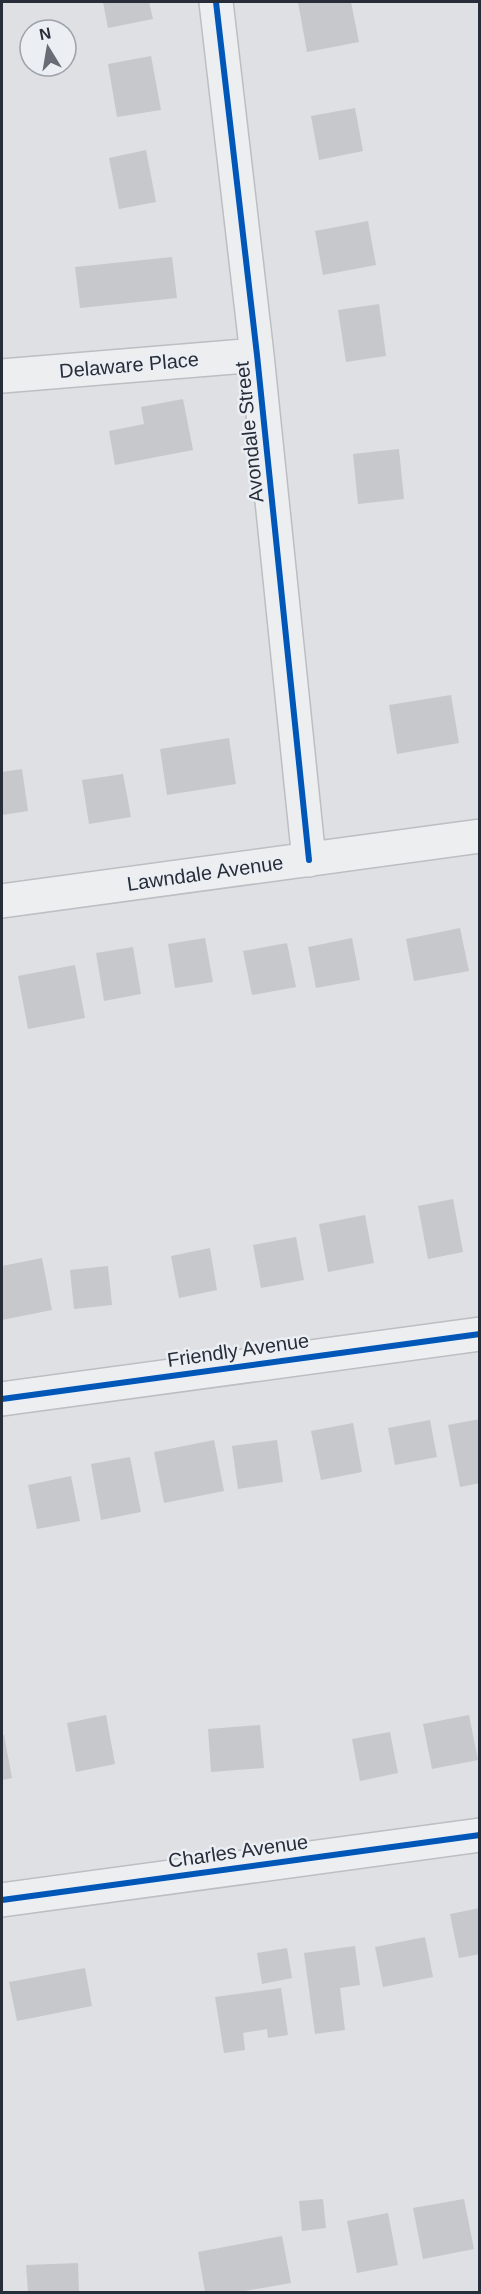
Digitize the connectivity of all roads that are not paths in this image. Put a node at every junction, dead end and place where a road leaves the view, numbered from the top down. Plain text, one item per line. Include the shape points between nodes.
1 (216, 2) edge
2 (257, 355) junction
3 (2, 376) edge
4 (480, 836) edge
5 (309, 860) junction
6 (2, 901) edge
7 (480, 1334) edge
8 (2, 1399) edge
9 (480, 1835) edge
10 (2, 1900) edge

1 - 2 street, Avondale Street
2 - 3 street, Delaware Place
2 - 5 street, Avondale Street
4 - 5 street, Lawndale Avenue
5 - 6 street, Lawndale Avenue
7 - 8 street, Friendly Avenue
9 - 10 street, Charles Avenue

